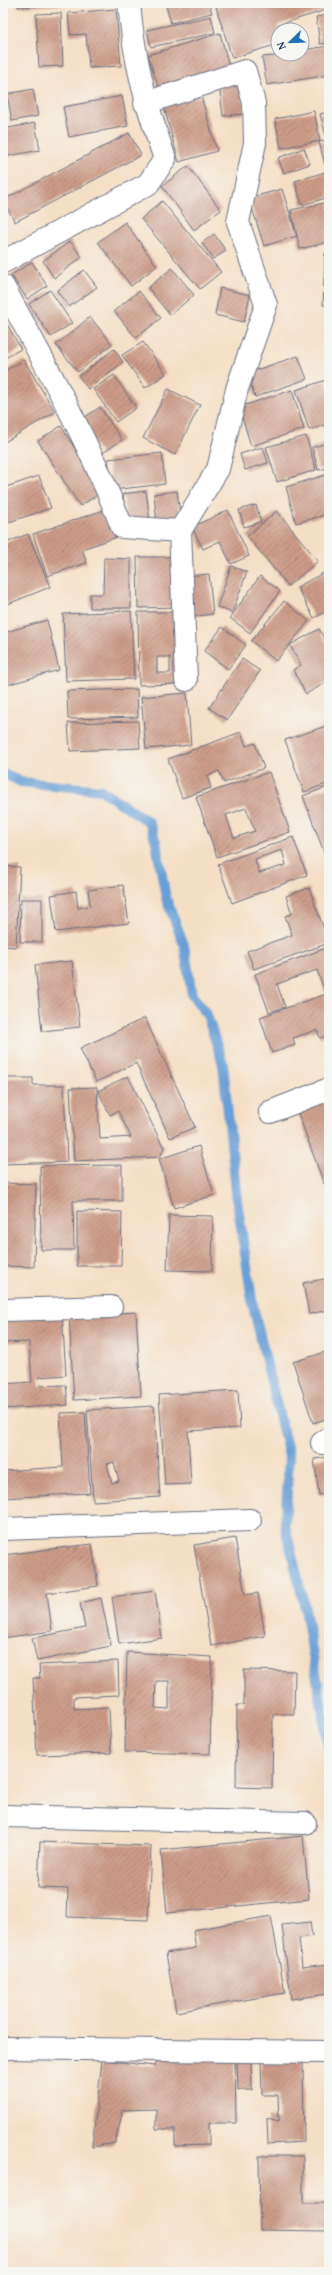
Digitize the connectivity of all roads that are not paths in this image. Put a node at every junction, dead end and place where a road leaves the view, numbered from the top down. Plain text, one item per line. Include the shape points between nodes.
1 (129, 3) edge
2 (145, 103) junction
3 (3, 262) edge
4 (3, 286) edge
5 (180, 530) junction
6 (186, 680) dead end
7 (329, 1089) edge
8 (270, 1112) dead end
9 (111, 1307) dead end
10 (3, 1310) edge
11 (250, 1520) dead end
12 (3, 1529) edge
13 (3, 1816) edge
14 (305, 1823) dead end
15 (3, 2048) edge
16 (324, 2052) dead end

1 - 2 street via 132,43
2 - 3 street via 165,159 148,184
2 - 5 street via 245,71 254,103 255,143 238,222 266,305 237,389 218,469
4 - 5 street via 60,392 108,490 122,528
5 - 6 street
7 - 8 street
9 - 10 street
11 - 12 street
13 - 14 street
15 - 16 street

